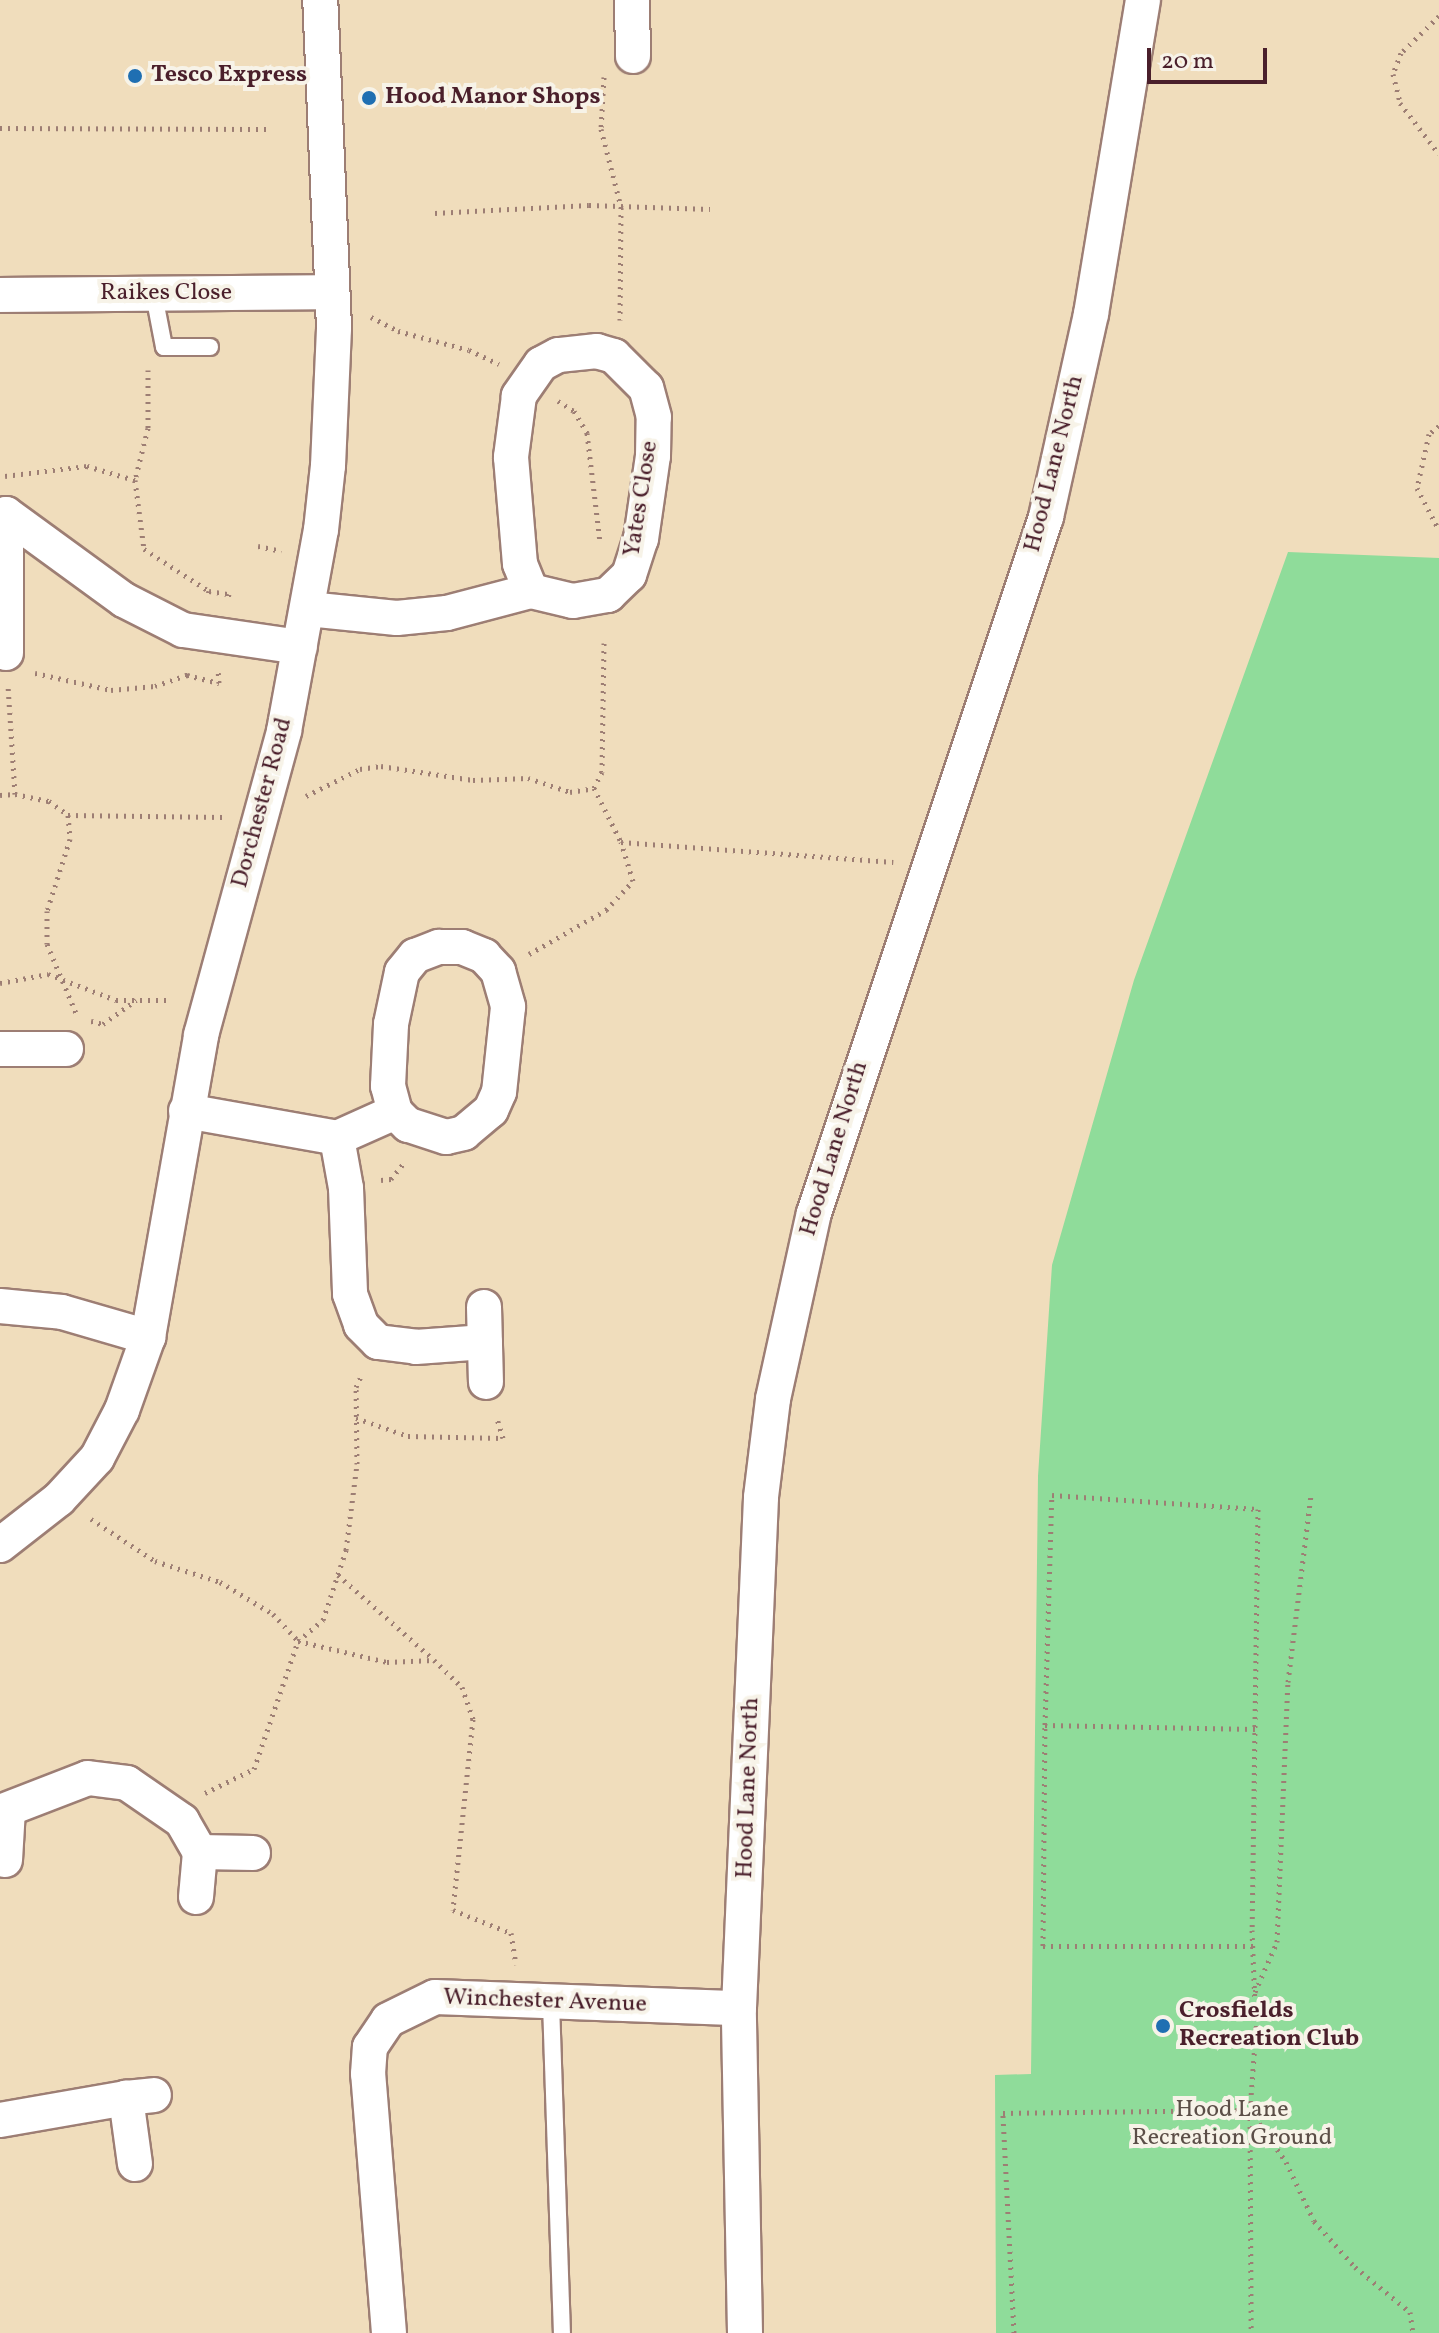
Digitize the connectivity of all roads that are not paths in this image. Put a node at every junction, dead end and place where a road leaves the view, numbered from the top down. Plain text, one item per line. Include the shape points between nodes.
1 (320, 0) edge
2 (632, 0) edge
3 (1143, 0) edge
4 (633, 56) road end
5 (332, 292) junction
6 (0, 295) edge
7 (154, 295) junction
8 (210, 347) dead end
9 (531, 591) junction
10 (308, 609) junction
11 (300, 647) junction
12 (7, 663) road end
13 (0, 1049) edge
14 (66, 1049) dead end
15 (186, 1111) junction
16 (395, 1112) junction
17 (337, 1138) junction
18 (0, 1306) edge
19 (484, 1307) dead end
20 (148, 1337) junction
21 (485, 1342) junction
22 (486, 1382) road end
23 (0, 1545) edge
24 (4, 1811) edge
25 (200, 1852) junction
26 (253, 1853) dead end
27 (5, 1860) dead end
28 (196, 1897) dead end
29 (536, 2003) junction
30 (739, 2008) junction
31 (0, 2120) edge
32 (135, 2164) dead end
33 (389, 2333) edge
34 (562, 2333) edge
35 (745, 2333) edge

1 - 5 street, Dorchester Road
2 - 4 street
3 - 30 street, Hood Lane North via 1091,314 1046,517 926,863 814,1213 773,1399 761,1497
5 - 7 street, Raikes Close
5 - 10 street, Dorchester Road via 328,466
6 - 7 street, Raikes Close
7 - 8 lane via 164,347
9 - 9 street, Yates Close via 520,564 511,457 519,396 541,364 558,355 597,351 614,356 646,388 654,417 641,539 629,575 608,595 573,601
9 - 10 street via 447,613 397,618
10 - 11 street, Dorchester Road
11 - 12 street via 183,630 124,600 6,514
11 - 15 street, Dorchester Road via 265,809 217,974
13 - 14 street
15 - 17 street
15 - 20 street, Dorchester Road
16 - 16 street via 418,1130 446,1137 464,1133 491,1110 499,1092 508,1007 498,971 484,956 462,947 439,947 415,956 402,972 388,1061
16 - 17 street
17 - 21 street via 346,1188 350,1294 361,1325 378,1342 416,1347
18 - 20 street via 62,1312
19 - 21 street
20 - 23 street, Dorchester Road via 122,1410 97,1458 59,1499
21 - 22 street
24 - 25 street via 88,1778 127,1783 182,1821
24 - 27 street
25 - 26 street
25 - 28 street
29 - 30 street, Winchester Avenue
29 - 33 street, Winchester Avenue via 435,1997 388,2020 370,2047
29 - 34 lane
30 - 35 street, Hood Lane North
31 - 32 street via 140,2097

